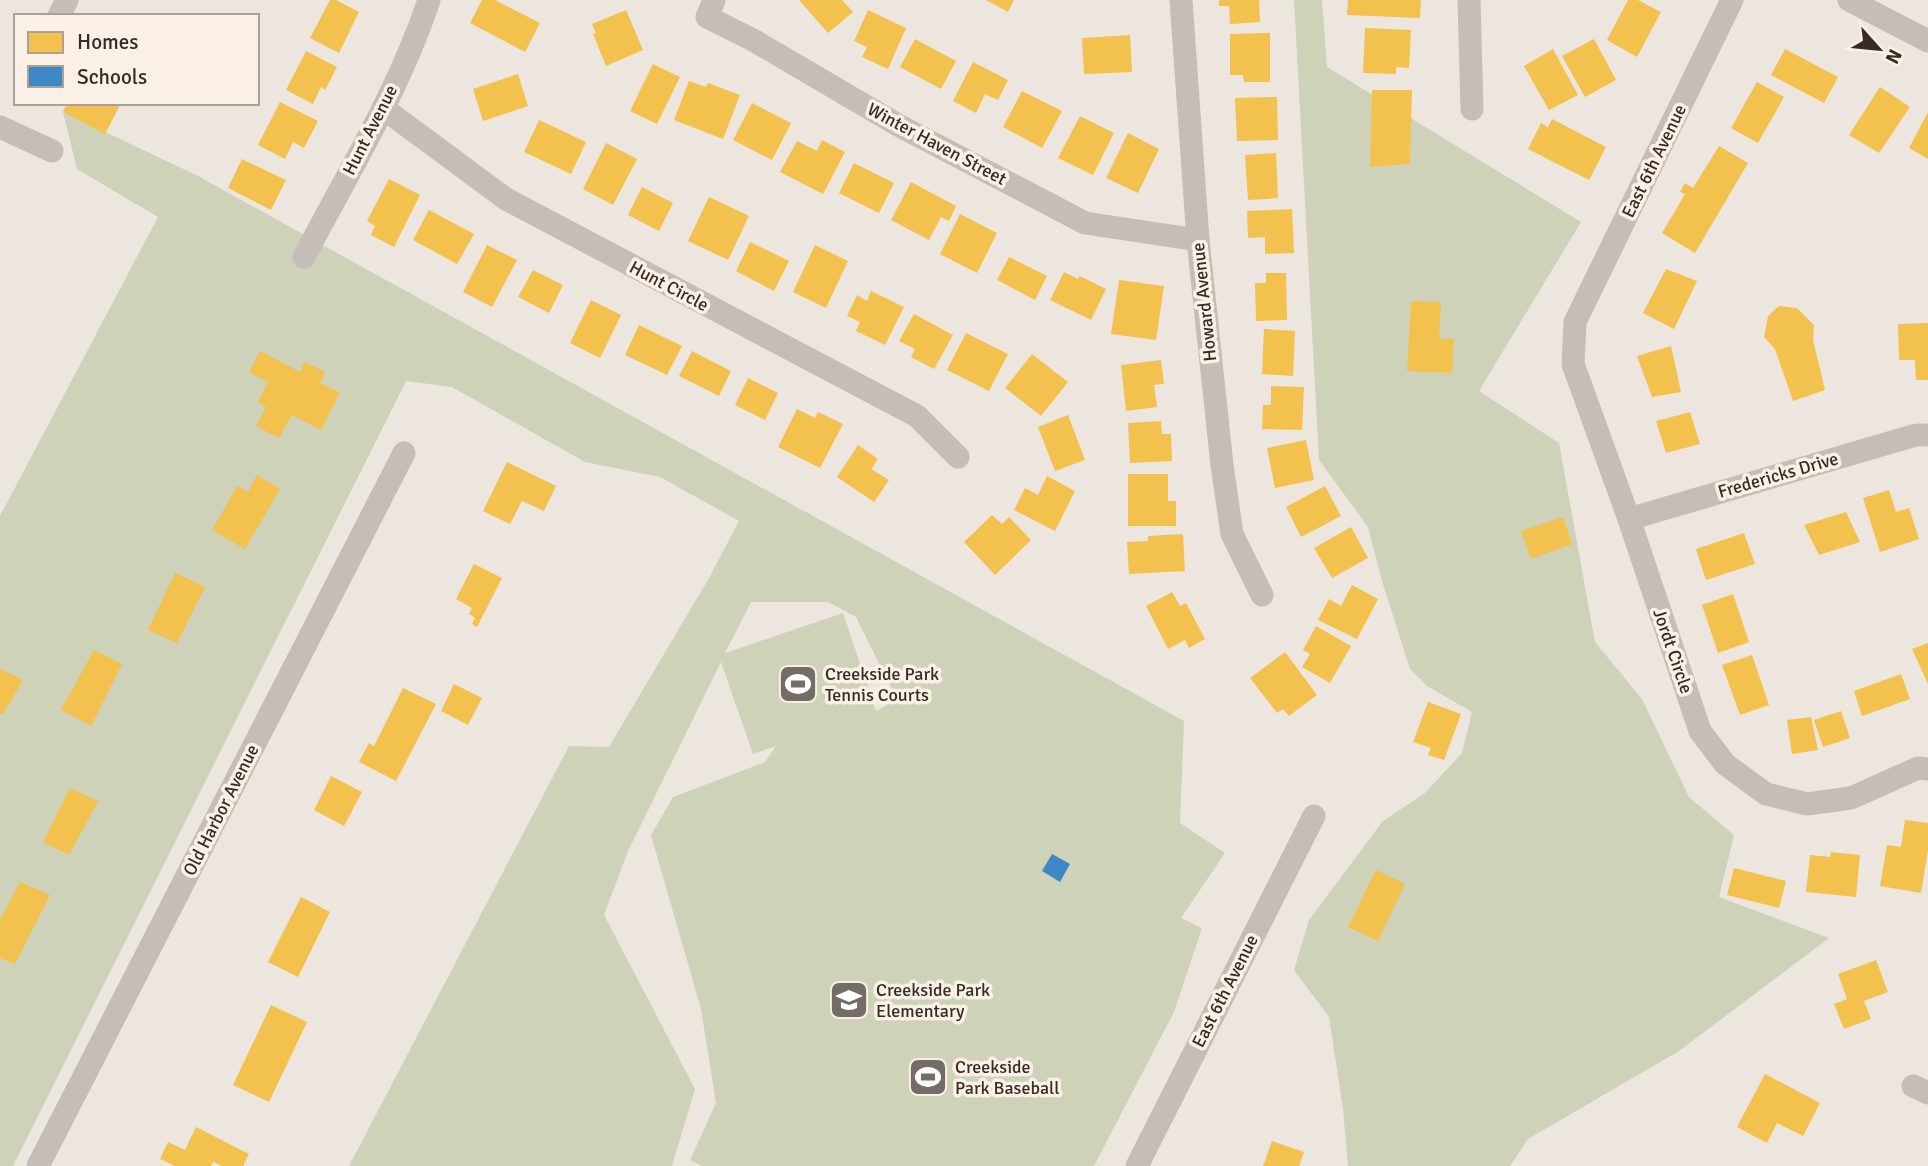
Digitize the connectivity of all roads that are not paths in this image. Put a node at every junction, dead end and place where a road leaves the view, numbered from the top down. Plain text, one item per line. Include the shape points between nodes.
1 (429, 0) edge
2 (714, 0) edge
3 (1181, 0) edge
4 (1469, 0) edge
5 (1732, 0) edge
6 (1849, 0) edge
7 (1928, 41) edge
8 (383, 108) junction
9 (1472, 109) dead end
10 (0, 127) edge
11 (52, 151) dead end
12 (1198, 240) junction
13 (304, 257) dead end
14 (1575, 322) joint
15 (1928, 435) edge
16 (404, 453) dead end
17 (958, 457) dead end
18 (1629, 519) junction
19 (1262, 595) dead end
20 (1928, 769) edge
21 (1314, 816) dead end
22 (38, 1166) edge
23 (1137, 1166) edge

1 - 8 street, Hunt Avenue
2 - 12 street, Winter Haven Street via 707,17 1085,223
3 - 12 street, Howard Avenue
4 - 9 street
5 - 14 street, East 6th Avenue
6 - 7 street
8 - 13 street, Hunt Avenue
8 - 17 street, Hunt Circle via 506,199 917,416
10 - 11 street
12 - 19 street, Howard Avenue via 1232,534
14 - 18 street, Jordt Circle via 1573,364
15 - 18 street, Fredericks Drive
16 - 22 street, Old Harbor Avenue
18 - 20 street, Jordt Circle via 1700,732 1725,764 1766,794 1807,804 1851,798 1918,768
21 - 23 street, East 6th Avenue

